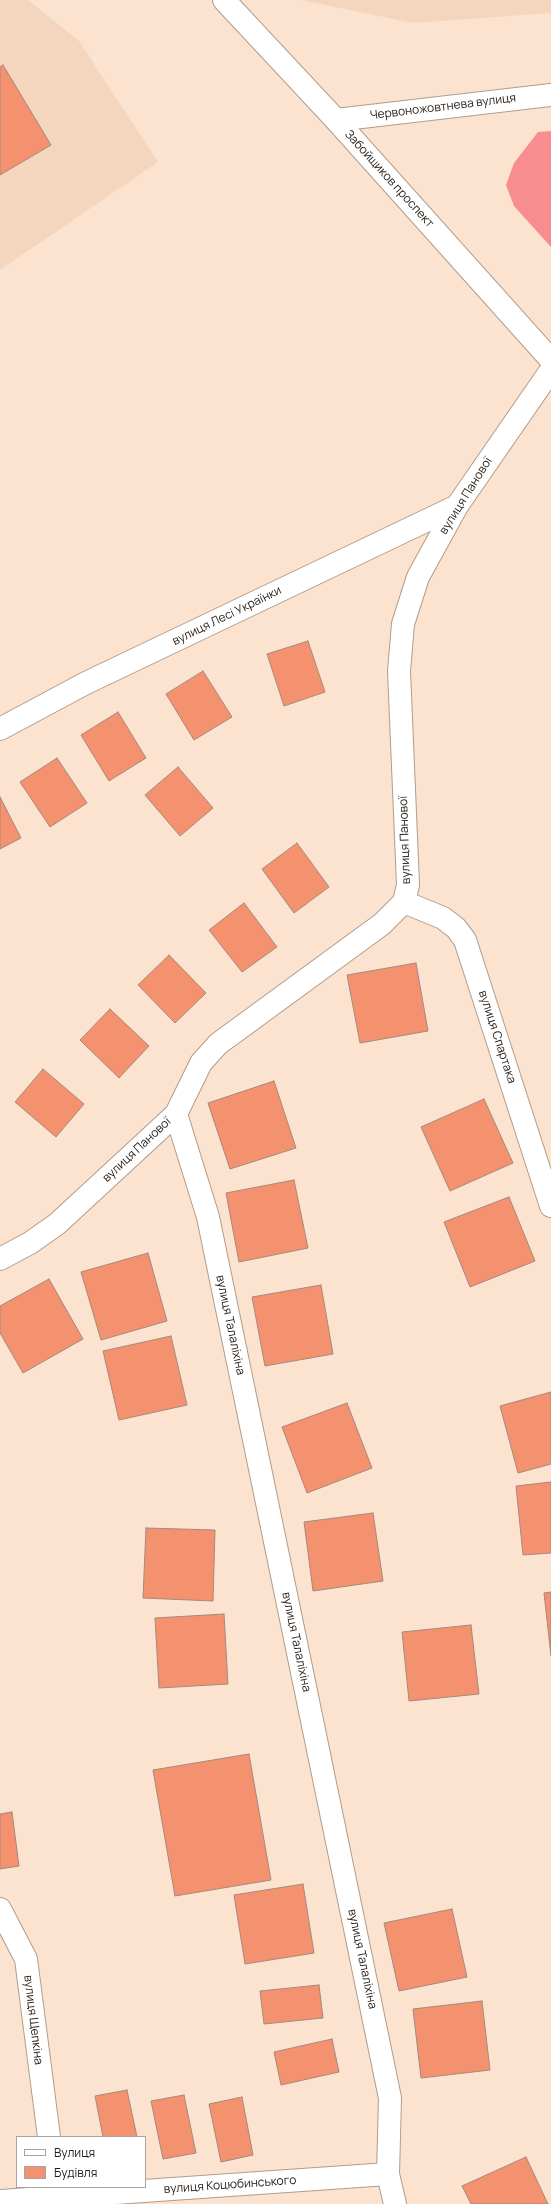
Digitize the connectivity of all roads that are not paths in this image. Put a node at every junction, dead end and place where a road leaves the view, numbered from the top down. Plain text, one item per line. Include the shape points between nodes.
1 (224, 0) edge
2 (551, 95) edge
3 (336, 120) junction
4 (551, 360) edge
5 (551, 370) edge
6 (456, 506) junction
7 (0, 729) edge
8 (404, 902) junction
9 (176, 1114) junction
10 (551, 1206) edge
11 (0, 1259) edge
12 (0, 1909) edge
13 (48, 2136) edge
14 (388, 2174) junction
15 (56, 2196) edge
16 (0, 2202) edge
17 (395, 2204) edge

1 - 3 street, Забойщиков проспект
2 - 3 street, Червоножовтнева вулиця
3 - 4 street, Забойщиков проспект
5 - 6 street, вулиця Панової
6 - 7 street, вулиця Лесі Українки via 86,683
6 - 8 street, вулиця Панової via 418,577 403,624 399,671 408,885
8 - 9 street, вулиця Панової via 382,924 218,1044 201,1063
8 - 10 street, вулиця Спартака via 443,918 456,928 465,940
9 - 11 street, вулиця Панової via 57,1224 30,1243
9 - 14 street, вулиця Талаліхіна via 208,1217 390,2098
12 - 13 street, вулиця Щепкіна via 26,1959
14 - 15 street, вулиця Коцюбинського
14 - 17 street, вулиця Талаліхіна
15 - 16 street, вулиця Коцюбинського

